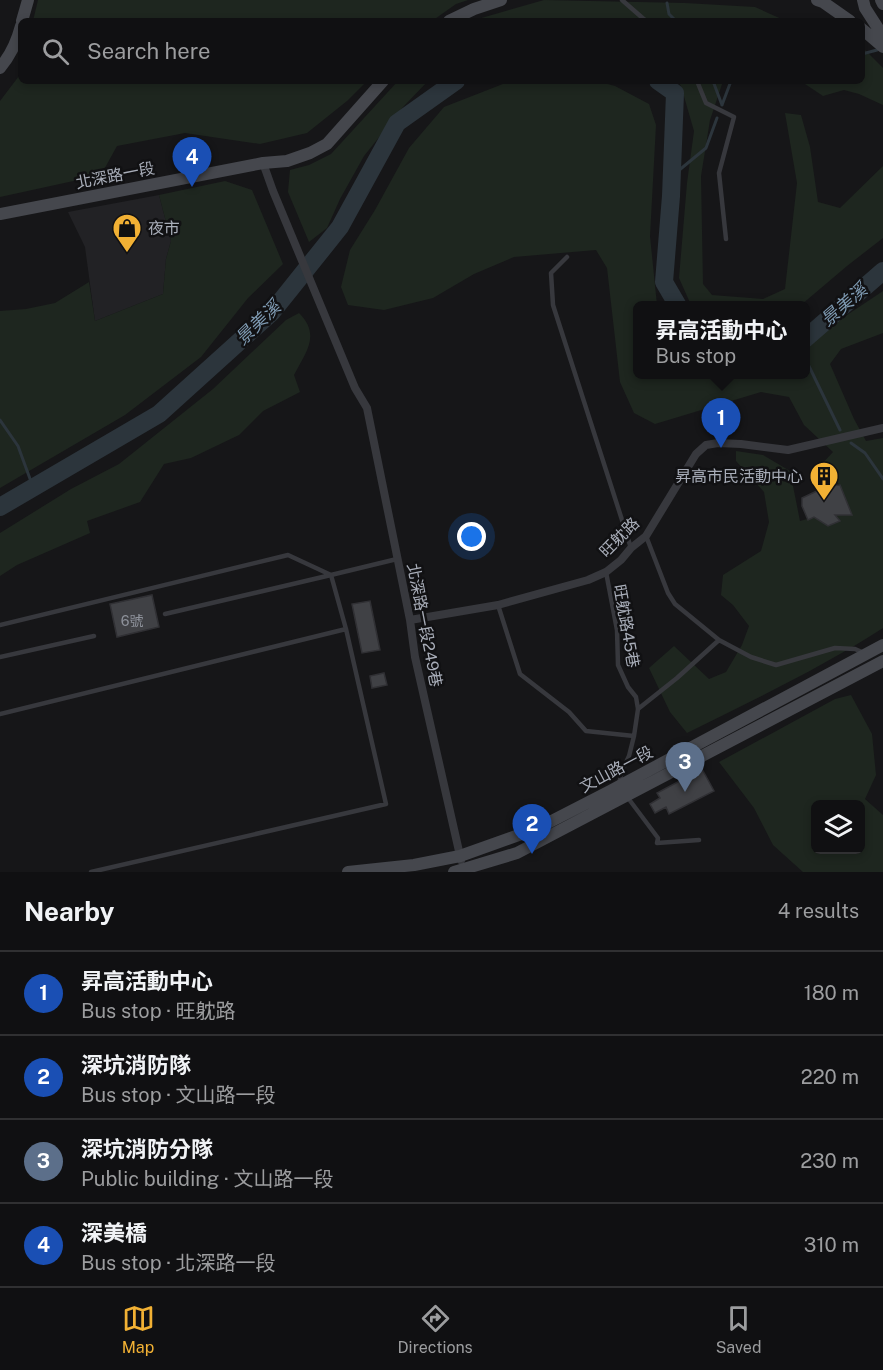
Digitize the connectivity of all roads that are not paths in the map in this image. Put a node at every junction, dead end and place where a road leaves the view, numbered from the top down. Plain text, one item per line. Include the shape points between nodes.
1 (28, 0) edge
2 (501, 0) edge
3 (622, 0) edge
4 (816, 0) edge
5 (863, 0) edge
6 (881, 0) edge
7 (883, 4) edge
8 (23, 18) edge
9 (455, 18) edge
10 (643, 18) edge
11 (846, 18) edge
12 (865, 32) edge
13 (18, 36) edge
14 (883, 36) edge
15 (883, 47) edge
16 (0, 68) edge
17 (380, 84) edge
18 (698, 84) edge
19 (263, 163) junction
20 (0, 214) edge
21 (726, 239) dead end
22 (567, 257) dead end
23 (883, 428) edge
24 (646, 536) junction
25 (631, 548) junction
26 (397, 559) junction
27 (606, 572) junction
28 (331, 575) junction
29 (498, 605) junction
30 (165, 614) dead end
31 (410, 620) junction
32 (0, 625) edge
33 (346, 629) junction
34 (94, 636) dead end
35 (719, 640) junction
36 (883, 645) edge
37 (866, 654) junction
38 (0, 657) edge
39 (883, 661) edge
40 (638, 709) junction
41 (0, 714) edge
42 (634, 736) junction
43 (623, 791) junction
44 (699, 840) dead end
45 (460, 856) junction
46 (459, 871) edge
47 (91, 872) edge
48 (348, 872) edge

1 - 8 main road
2 - 9 main road
3 - 10 lane
4 - 11 main road
5 - 14 main road
6 - 7 main road
12 - 15 main road
13 - 16 main road
17 - 19 main road, 北深路一段 via 327,144 287,161
18 - 21 lane via 706,103 734,117 719,173
19 - 20 main road, 北深路一段
19 - 26 street, 北深路一段249巷 via 355,388 367,408
22 - 25 lane via 551,273 553,305
23 - 24 street, 旺躭路 via 788,450 741,444 706,445 696,454
24 - 25 street, 旺躭路
24 - 35 lane via 675,604
25 - 27 street, 旺躭路
26 - 28 lane
26 - 31 street, 北深路一段249巷
27 - 29 street, 旺躭路
27 - 40 lane, 旺躭路45巷 via 617,630 618,665 636,697
28 - 30 lane
28 - 32 lane via 288,555
28 - 33 lane
29 - 31 street, 旺躭路
29 - 42 lane via 520,674 586,730
31 - 45 street, 北深路一段249巷
33 - 41 lane
33 - 47 lane via 386,804
34 - 38 lane
35 - 37 lane via 776,665 835,648
35 - 40 lane
36 - 37 main road, 文山路一段
37 - 43 main road, 文山路一段
39 - 43 main road, 文山路一段
40 - 42 lane
42 - 43 lane via 622,771
43 - 44 lane via 658,837 657,843
43 - 45 main road, 文山路一段
43 - 46 main road, 文山路一段 via 516,853
45 - 46 street, 北深路一段249巷
45 - 48 main road, 文山路一段

